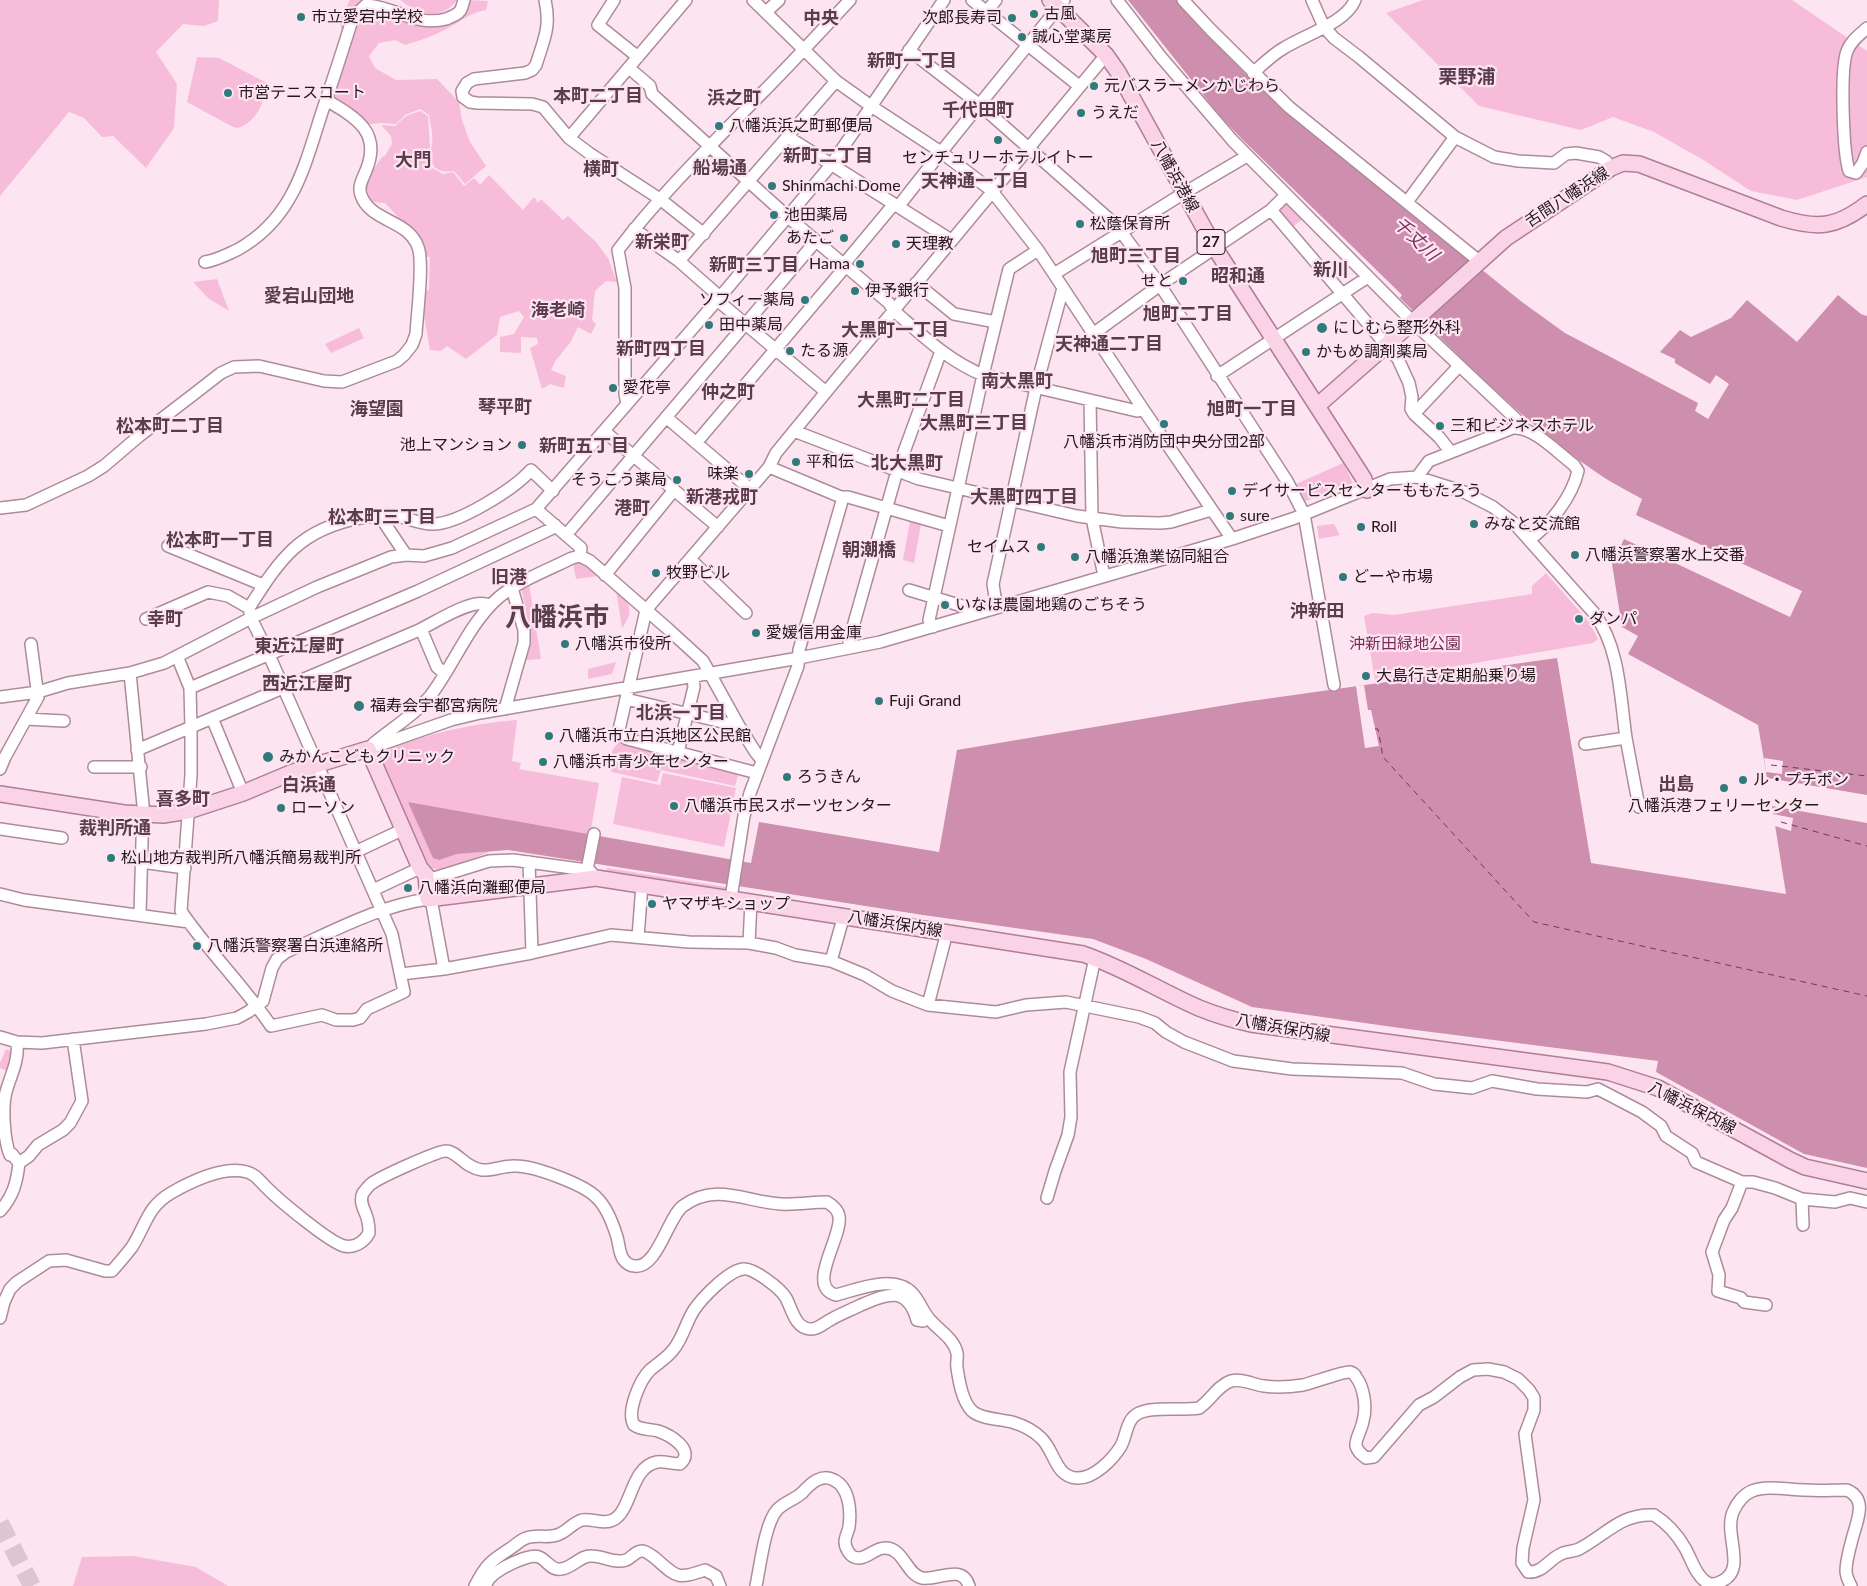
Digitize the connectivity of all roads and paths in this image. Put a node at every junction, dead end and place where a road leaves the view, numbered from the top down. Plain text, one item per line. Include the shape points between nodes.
1 (464, 0) edge
2 (545, 0) edge
3 (614, 0) edge
4 (686, 0) edge
5 (753, 0) edge
6 (779, 0) edge
7 (850, 0) edge
8 (944, 0) edge
9 (972, 0) edge
10 (996, 0) edge
11 (1117, 0) edge
12 (1183, 0) edge
13 (1312, 0) edge
14 (1355, 0) edge
15 (1057, 2) edge
16 (766, 12) junction
17 (986, 12) junction
18 (1324, 26) junction
19 (1867, 28) edge
20 (1028, 46) junction
21 (804, 49) junction
22 (909, 50) junction
23 (1106, 54) junction
24 (638, 57) junction
25 (628, 68) junction
26 (1253, 73) junction
27 (836, 81) junction
28 (1079, 86) junction
29 (326, 100) junction
30 (980, 105) junction
31 (871, 106) junction
32 (788, 137) junction
33 (1455, 137) junction
34 (570, 138) junction
35 (709, 145) junction
36 (1028, 146) junction
37 (941, 152) junction
38 (1867, 152) edge
39 (1247, 156) junction
40 (831, 165) junction
41 (1611, 168) junction
42 (749, 183) junction
43 (992, 190) junction
44 (1184, 193) junction
45 (1286, 196) junction
46 (660, 199) junction
47 (1407, 202) junction
48 (1867, 204) edge
49 (896, 205) junction
50 (1271, 210) junction
51 (788, 218) junction
52 (634, 229) junction
53 (1121, 231) junction
54 (704, 234) junction
55 (951, 240) junction
56 (816, 241) junction
57 (1215, 248) junction
58 (1038, 250) junction
59 (205, 262) dead end
60 (679, 262) junction
61 (1478, 262) junction
62 (845, 265) junction
63 (1054, 274) junction
64 (1368, 277) junction
65 (916, 283) junction
66 (1160, 285) junction
67 (1063, 288) junction
68 (1341, 294) junction
69 (719, 298) junction
70 (893, 310) junction
71 (1415, 320) junction
72 (996, 322) junction
73 (745, 324) junction
74 (1093, 334) junction
75 (1273, 339) junction
76 (1386, 345) junction
77 (776, 349) junction
78 (941, 351) junction
79 (1459, 366) junction
80 (983, 375) junction
81 (1217, 376) junction
82 (1036, 388) junction
83 (826, 392) junction
84 (1090, 400) junction
85 (627, 404) junction
86 (1317, 406) junction
87 (1143, 409) junction
88 (1414, 414) junction
89 (666, 417) junction
90 (1520, 427) junction
91 (604, 431) junction
92 (794, 431) junction
93 (696, 443) junction
94 (1450, 451) junction
95 (634, 456) junction
96 (769, 467) junction
97 (897, 471) junction
98 (1417, 477) junction
99 (958, 487) junction
100 (750, 489) junction
101 (674, 490) junction
102 (1367, 490) junction
103 (553, 491) junction
104 (841, 497) junction
105 (1012, 499) junction
106 (0, 508) edge
107 (887, 508) junction
108 (536, 509) junction
109 (1211, 510) junction
110 (1304, 514) junction
111 (379, 515) junction
112 (1092, 518) junction
113 (554, 525) junction
114 (949, 526) junction
115 (718, 527) junction
116 (566, 535) junction
117 (1232, 539) junction
118 (1529, 540) junction
119 (168, 546) dead end
120 (406, 555) junction
121 (580, 556) junction
122 (690, 559) junction
123 (605, 575) junction
124 (1104, 576) junction
125 (263, 585) junction
126 (512, 588) junction
127 (909, 590) dead end
128 (934, 598) junction
129 (490, 606) junction
130 (1000, 607) junction
131 (646, 610) junction
132 (982, 612) junction
133 (250, 613) junction
134 (746, 613) dead end
135 (146, 619) dead end
136 (933, 627) junction
137 (421, 629) junction
138 (31, 644) dead end
139 (849, 648) junction
140 (269, 655) junction
141 (177, 656) junction
142 (799, 658) junction
143 (130, 673) junction
144 (444, 673) junction
145 (710, 673) junction
146 (693, 677) junction
147 (1334, 686) dead end
148 (190, 688) junction
149 (282, 688) junction
150 (38, 692) junction
151 (627, 693) junction
152 (0, 696) edge
153 (505, 709) junction
154 (688, 713) junction
155 (212, 718) junction
156 (26, 719) junction
157 (64, 722) dead end
158 (739, 726) junction
159 (191, 728) junction
160 (1626, 738) junction
161 (1585, 744) dead end
162 (368, 749) junction
163 (137, 750) junction
164 (678, 752) junction
165 (761, 759) junction
166 (316, 764) junction
167 (94, 767) dead end
168 (141, 767) junction
169 (0, 769) edge
170 (757, 773) junction
171 (242, 793) junction
172 (0, 794) edge
173 (1645, 806) dead end
174 (188, 811) junction
175 (143, 814) junction
176 (0, 829) edge
177 (404, 829) junction
178 (594, 834) dead end
179 (62, 838) dead end
180 (355, 852) junction
181 (142, 862) junction
182 (529, 862) junction
183 (185, 868) junction
184 (591, 871) junction
185 (423, 872) junction
186 (642, 885) junction
187 (530, 886) junction
188 (372, 890) junction
189 (731, 893) junction
190 (0, 894) edge
191 (430, 899) junction
192 (752, 902) junction
193 (382, 910) junction
194 (140, 915) junction
195 (844, 915) junction
196 (189, 922) junction
197 (947, 932) junction
198 (638, 937) junction
199 (749, 943) junction
200 (532, 953) junction
201 (1095, 958) junction
202 (831, 961) junction
203 (444, 969) junction
204 (401, 974) junction
205 (928, 1005) junction
206 (258, 1006) junction
207 (1086, 1006) junction
208 (0, 1037) edge
209 (73, 1040) junction
210 (17, 1042) junction
211 (19, 1163) junction
212 (1867, 1181) edge
213 (1742, 1182) junction
214 (1047, 1198) dead end
215 (1802, 1198) junction
216 (1867, 1202) edge
217 (0, 1211) edge
218 (1803, 1226) dead end
219 (1766, 1305) dead end
220 (927, 1317) junction
221 (0, 1318) edge
222 (475, 1586) edge
223 (485, 1586) edge
224 (720, 1586) edge
225 (756, 1586) edge
226 (969, 1586) edge
227 (1851, 1586) edge

1 - 29 street via 459,12 436,22 366,5 353,17
2 - 34 street via 548,26 532,70 474,79 462,90 463,97 470,102 542,107
3 - 24 street via 598,25
4 - 24 street
5 - 16 street
6 - 16 street
7 - 21 street
8 - 22 street
9 - 17 street
10 - 17 street
11 - 39 street via 1178,78
12 - 26 street
13 - 18 street
14 - 18 street via 1340,18
15 - 20 street
15 - 23 main road, 八幡浜港線 / 27
16 - 21 street
17 - 20 street
18 - 26 street via 1282,48
18 - 33 street via 1334,38
19 - 38 street via 1852,42 1844,59 1842,74 1849,171 1856,173
20 - 28 street
20 - 30 street
21 - 27 street
21 - 35 street
22 - 30 street
22 - 31 street
23 - 28 street
23 - 44 main road, 八幡浜港線 / 27
24 - 25 street
25 - 34 street
25 - 35 street
26 - 47 street
27 - 31 street
27 - 32 street
28 - 36 street
29 - 59 street via 297,186 283,209 266,230 244,246 218,260
29 - 106 street via 352,115 362,125 372,145 361,181 360,192 364,201 371,211 410,232 419,249 416,334 404,356 342,382 259,366 234,368 221,373 88,476 26,505
30 - 36 street
30 - 37 street
31 - 37 street
31 - 40 street
32 - 40 street
32 - 42 street
33 - 41 street via 1494,157 1554,163 1566,154 1576,153 1599,157
33 - 47 street
34 - 46 street
35 - 42 street
35 - 46 street
36 - 43 street
36 - 53 street
37 - 43 street
37 - 49 street
39 - 44 street
39 - 45 street
40 - 49 street
40 - 51 street
41 - 48 main road, 舌間八幡浜線 via 1623,163 1639,164 1802,224 1825,225 1845,220
41 - 61 main road, 舌間八幡浜線 via 1513,233
42 - 51 street
42 - 54 street
43 - 55 street
43 - 58 street
44 - 53 street
44 - 57 main road, 八幡浜港線 / 27
45 - 50 street
45 - 64 street
46 - 52 street
46 - 54 street
47 - 61 street
49 - 55 street
49 - 62 street
50 - 57 street
50 - 68 street
51 - 56 street
51 - 69 street
52 - 60 street
52 - 85 street via 618,250 625,288
53 - 63 street
53 - 66 street
54 - 60 street
55 - 65 street
56 - 62 street
56 - 73 street
57 - 66 street
57 - 75 main road, 八幡浜港線 / 27
58 - 63 street
58 - 72 street via 1009,269
60 - 69 street
61 - 71 main road, 舌間八幡浜線
62 - 70 street
62 - 77 street
63 - 67 street
64 - 68 street
64 - 71 street
65 - 70 street
65 - 72 street via 954,314
66 - 74 street
66 - 81 street
67 - 74 street
67 - 82 street
68 - 75 street
68 - 76 street
69 - 73 street
69 - 85 street
70 - 78 street
70 - 83 street
71 - 76 main road, 舌間八幡浜線
71 - 79 street
72 - 80 street
73 - 77 street
73 - 89 street
74 - 87 street
75 - 81 street
75 - 86 main road, 八幡浜港線 / 27
76 - 86 main road, 舌間八幡浜線
76 - 88 street via 1407,377
77 - 83 street
77 - 93 street
78 - 80 street
78 - 97 street
79 - 88 street
79 - 90 street via 1517,420
80 - 82 street
80 - 99 street
81 - 110 street via 1287,481
82 - 84 street
82 - 105 street
83 - 92 street
84 - 87 street via 1137,411
84 - 112 street
85 - 91 street
86 - 102 main road, 八幡浜港線 / 27 via 1364,479
87 - 109 street
88 - 94 street
89 - 93 street
89 - 95 street
90 - 94 street
90 - 118 street via 1530,430 1578,471 1553,519
91 - 95 street
91 - 103 street
92 - 96 street
92 - 97 street
93 - 100 street
94 - 98 street via 1429,461
95 - 101 street
95 - 116 street
96 - 100 street
96 - 104 street
97 - 99 street
97 - 107 street
98 - 102 street via 1390,480
98 - 118 street via 1464,492 1493,507
99 - 105 street
99 - 114 street
100 - 115 street
101 - 115 street
101 - 123 street
102 - 110 street
103 - 108 street
103 - 111 street via 531,470 521,482 503,494 454,520 432,525 390,514
104 - 107 street
104 - 142 street via 798,650
105 - 112 street
105 - 130 street via 993,584
107 - 114 street
107 - 139 street
108 - 113 street
108 - 120 street via 452,548 424,556
109 - 112 street via 1160,524
109 - 117 street
110 - 117 street
110 - 147 street
111 - 120 street
111 - 125 street via 326,527 308,537 292,550
112 - 124 street
113 - 116 street
113 - 140 street via 418,591
114 - 128 street
115 - 122 street
116 - 121 street via 581,548
117 - 124 street
118 - 160 street via 1604,626 1616,667
119 - 125 street
120 - 133 street via 391,557
121 - 123 street
121 - 126 street
122 - 131 street
122 - 134 street
123 - 131 street
124 - 130 street
125 - 133 street
126 - 129 street
126 - 153 street via 524,630 524,643
127 - 128 street
128 - 132 street
128 - 136 street via 928,620
129 - 137 street via 486,603 472,604
129 - 144 street via 475,623
130 - 132 street
131 - 145 street via 703,662
131 - 151 street
132 - 136 street
133 - 135 street via 228,596 208,592
133 - 140 street
133 - 141 street
136 - 139 street
137 - 144 street via 437,667
137 - 149 street
138 - 150 street
139 - 142 street
140 - 148 street
140 - 149 street
141 - 143 street
141 - 148 street
142 - 145 street
142 - 165 street
143 - 150 street via 68,683
143 - 163 street
144 - 162 street via 431,695
145 - 146 street
145 - 158 street
146 - 151 street
146 - 154 street
148 - 159 street
149 - 155 street
149 - 166 street
150 - 152 street
150 - 156 street
151 - 153 street
151 - 154 street
151 - 164 street via 619,730 622,736
153 - 162 street via 451,720
154 - 158 street
154 - 164 street
155 - 159 street
155 - 171 street
156 - 157 street
156 - 169 street
158 - 165 street
159 - 163 street
159 - 174 street
160 - 161 street
160 - 173 street via 1639,807
162 - 166 main road
162 - 177 main road
163 - 168 street
164 - 170 street
165 - 170 street
166 - 171 main road
166 - 180 street
167 - 168 street
168 - 175 street
170 - 189 street via 744,816
171 - 174 main road
172 - 175 main road
174 - 175 main road
174 - 183 street
175 - 181 street
176 - 179 street
177 - 180 street
177 - 185 main road
178 - 184 street
180 - 188 street
181 - 183 street
181 - 194 street
182 - 184 street
182 - 185 street via 489,861 434,878
182 - 187 street
183 - 196 street via 181,911
184 - 186 main road, 八幡浜保内線
184 - 187 main road, 八幡浜保内線
185 - 188 street
185 - 191 main road
186 - 189 main road, 八幡浜保内線
186 - 198 street
187 - 191 main road, 八幡浜保内線
187 - 200 street
188 - 193 street
189 - 192 main road, 八幡浜保内線
190 - 194 street
191 - 193 street
191 - 203 street
192 - 195 main road, 八幡浜保内線
192 - 199 street
193 - 204 street via 392,934
193 - 206 street via 286,952 272,968
194 - 196 street
195 - 197 main road, 八幡浜保内線
195 - 202 street
196 - 206 street
197 - 201 main road, 八幡浜保内線
197 - 205 street
198 - 199 street
198 - 200 street via 611,935
199 - 202 street
200 - 203 street
201 - 207 street
201 - 212 main road, 八幡浜保内線 via 1199,1008 1251,1024 1608,1072 1658,1088 1790,1160
202 - 205 street
203 - 204 street
204 - 206 street via 404,992 367,1009 360,1018 353,1020 336,1020 322,1015 272,1026
205 - 207 street via 996,1012 1026,1005 1066,1002
206 - 209 street via 237,1018 206,1024
207 - 213 street via 1139,1017 1155,1023 1184,1042 1234,1061 1292,1069 1402,1073 1434,1084 1472,1088 1492,1081 1537,1089 1587,1092 1598,1089 1661,1126 1666,1136 1692,1153 1696,1162
207 - 214 street via 1070,1072 1068,1135
208 - 210 street
209 - 210 street
209 - 211 street via 82,1101 63,1130 38,1145
210 - 211 street via 18,1056 6,1094 4,1113 7,1148
211 - 217 street via 16,1186
213 - 215 street via 1753,1182
213 - 219 street via 1712,1252 1719,1275 1718,1291 1744,1302
215 - 216 street via 1835,1202 1850,1198
215 - 218 street
220 - 221 street via 905,1286 862,1288 836,1294 826,1289 825,1269 839,1225 839,1215 827,1202 780,1204 738,1195 711,1194 693,1200 681,1207 656,1252 638,1267 623,1259 617,1236 603,1206 584,1188 528,1167 514,1165 484,1170 471,1167 448,1150 436,1152 371,1184 363,1194 362,1204 370,1233 357,1245 334,1242 250,1173 222,1172 203,1178 158,1201 132,1246 112,1271 66,1260 49,1261 10,1289
220 - 222 street via 917,1320 906,1299 895,1294 882,1296 808,1330 800,1325 785,1297 763,1277 749,1269 731,1274 694,1311 673,1351 649,1371 640,1384 631,1412 634,1426 666,1434 683,1447 684,1460 680,1464 659,1462 643,1470 620,1514 613,1520 582,1520 555,1536 522,1539 489,1562
220 - 227 street via 951,1340 957,1352 962,1393 972,1412 1031,1430 1050,1448 1057,1466 1069,1477 1093,1474 1104,1466 1121,1445 1131,1420 1138,1414 1199,1408 1221,1387 1238,1380 1287,1387 1320,1381 1342,1372 1355,1374 1364,1400 1364,1419 1356,1444 1358,1452 1366,1458 1374,1457 1420,1405 1473,1370 1488,1369 1518,1379 1534,1398 1534,1410 1525,1434 1534,1500 1522,1548 1522,1563 1528,1572 1545,1567 1562,1553 1576,1551 1633,1515 1654,1515 1671,1528 1699,1574 1714,1585 1726,1580 1732,1570 1734,1549 1729,1522 1746,1494 1769,1489 1847,1490 1855,1493 1863,1505 1848,1555 1846,1572
223 - 224 street via 490,1577 502,1568 532,1556 540,1557 552,1568 560,1570 583,1557 620,1562 644,1551 672,1574 682,1576 705,1570 716,1576
225 - 226 street via 766,1538 776,1510 795,1499 816,1480 830,1478 846,1493 850,1515 845,1541 850,1554 861,1558 879,1548 887,1548 894,1550 920,1577 958,1574

